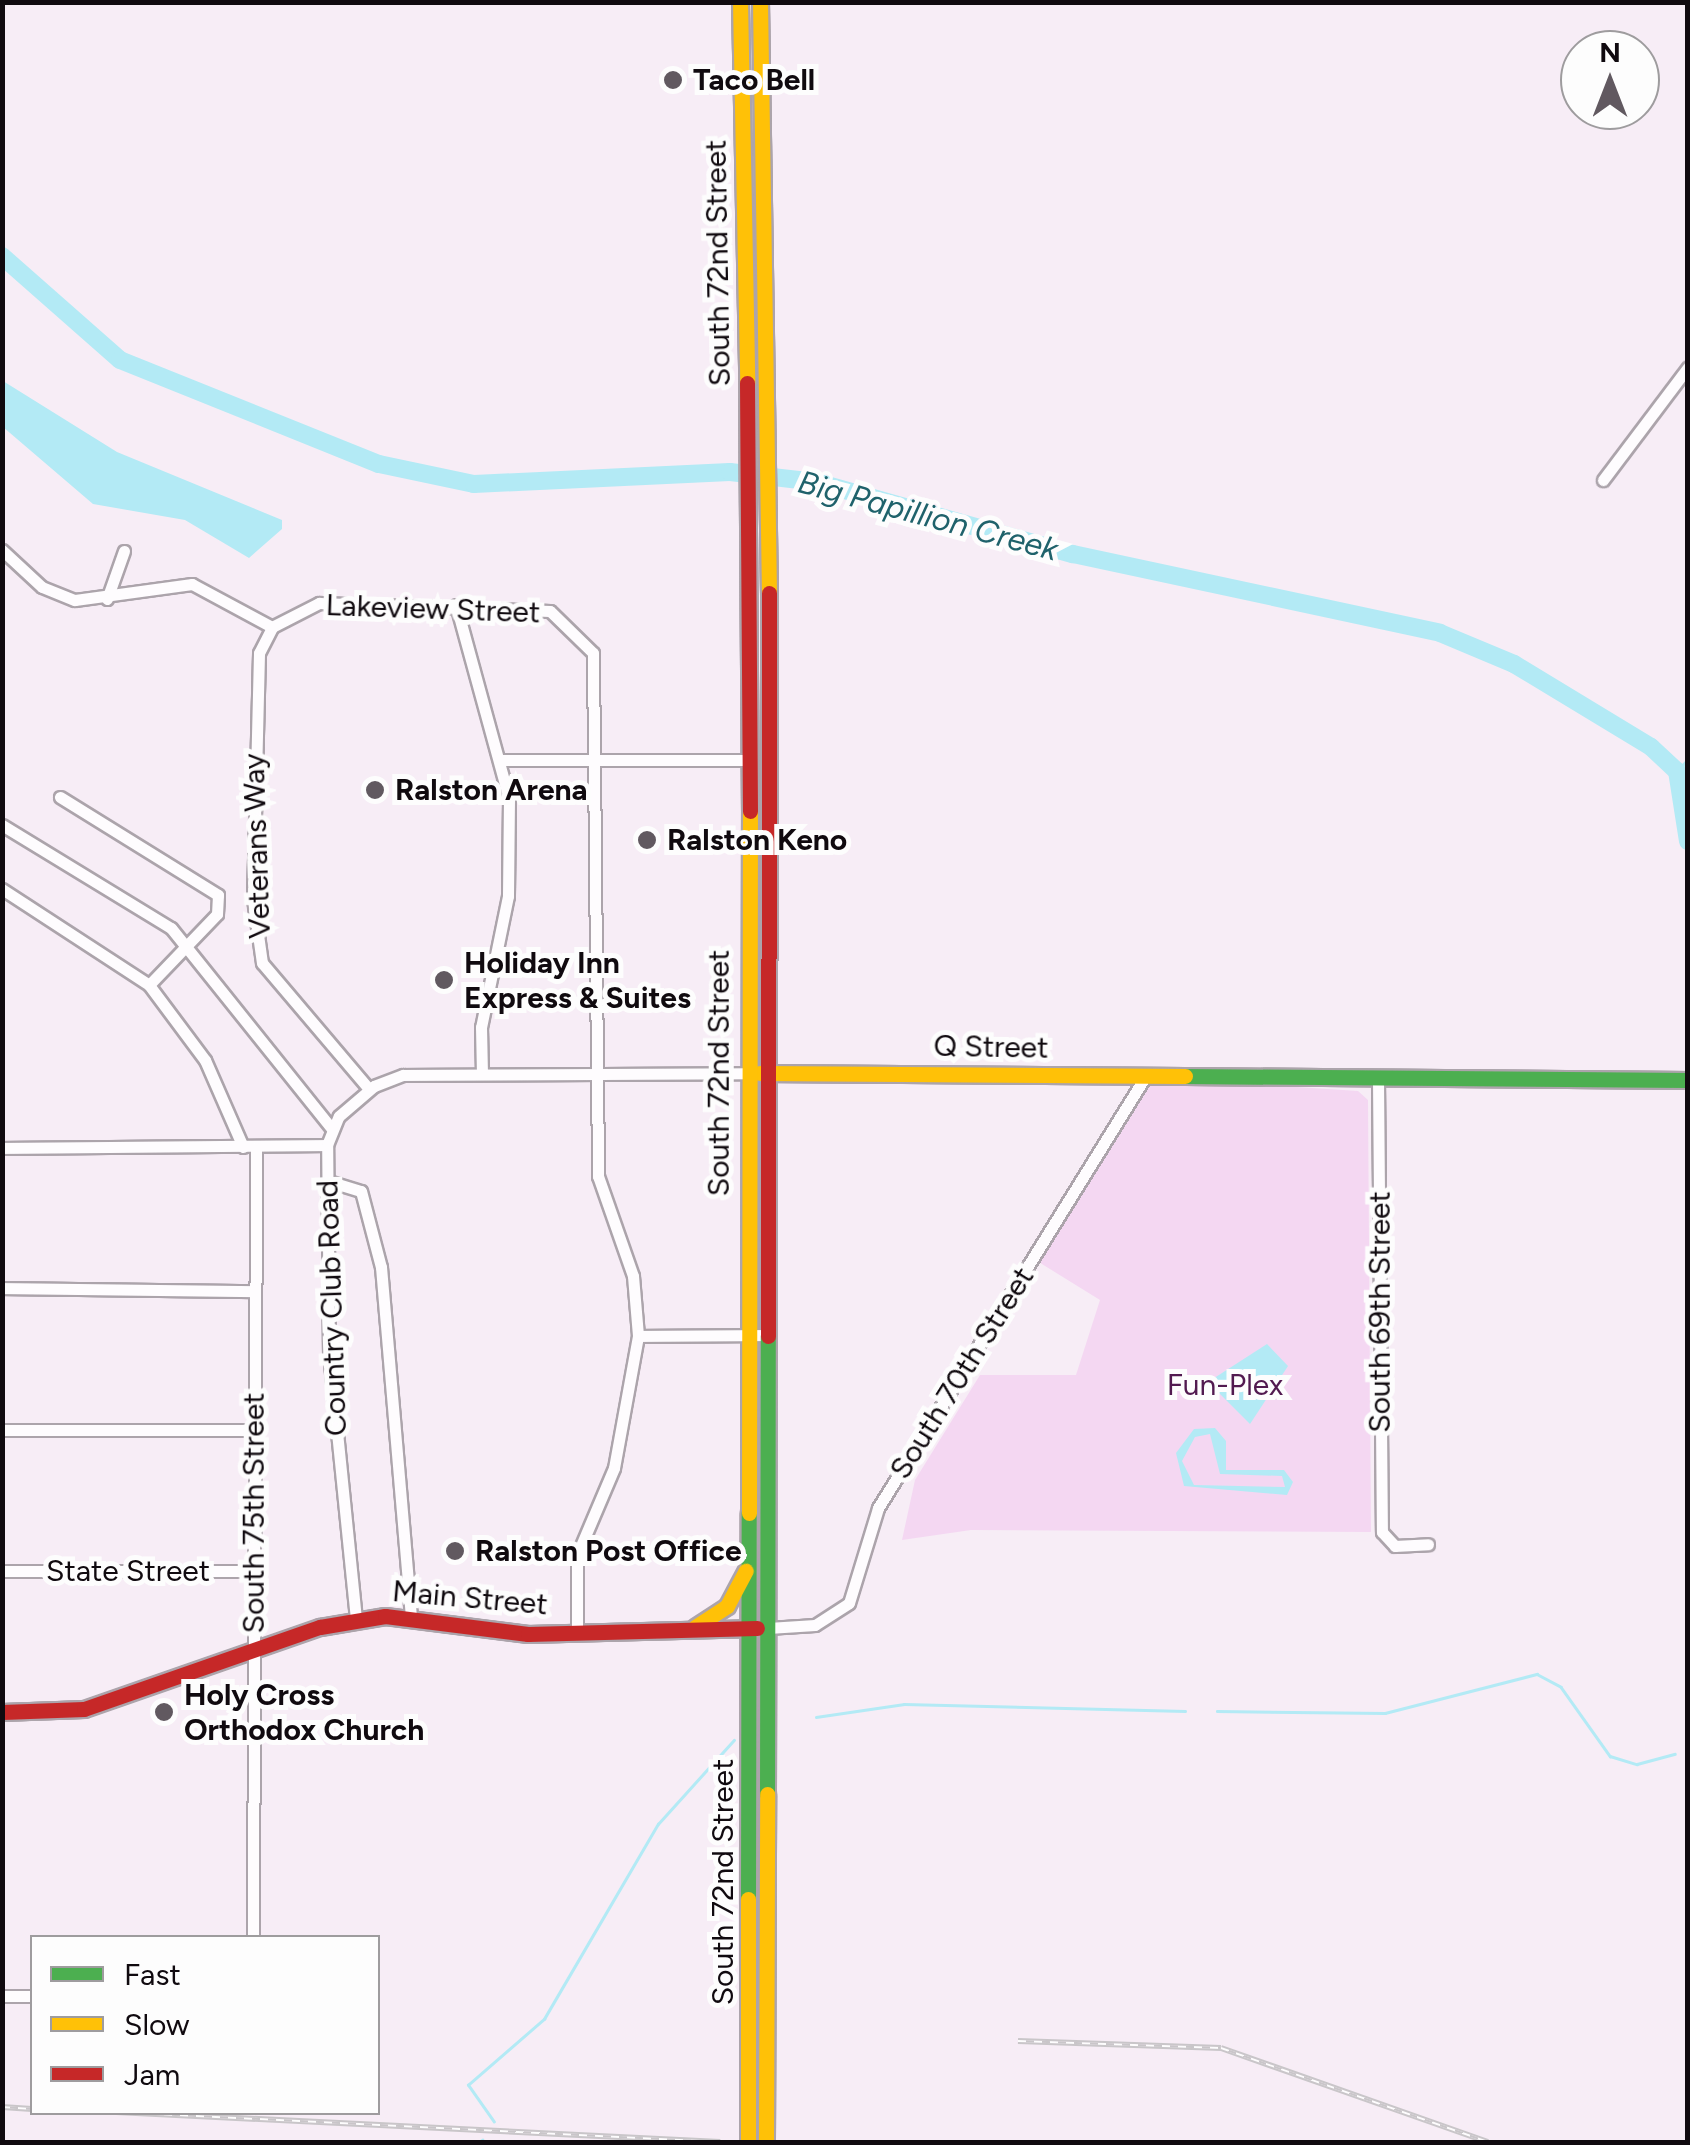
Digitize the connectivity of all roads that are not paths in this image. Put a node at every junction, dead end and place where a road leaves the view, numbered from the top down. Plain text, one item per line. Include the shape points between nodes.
1 (740, 2) edge
2 (760, 2) edge
3 (1688, 367) edge
4 (1603, 480) dead end
5 (2, 550) edge
6 (124, 551) dead end
7 (108, 599) junction
8 (456, 605) junction
9 (272, 627) junction
10 (598, 758) junction
11 (501, 760) junction
12 (748, 760) junction
13 (60, 797) dead end
14 (2, 824) edge
15 (766, 850) junction
16 (2, 889) edge
17 (189, 946) junction
18 (149, 984) junction
19 (599, 1072) junction
20 (746, 1073) junction
21 (766, 1073) junction
22 (482, 1074) junction
23 (1145, 1077) junction
24 (1378, 1080) junction
25 (1688, 1080) edge
26 (369, 1089) junction
27 (332, 1129) junction
28 (328, 1145) junction
29 (2, 1148) edge
30 (250, 1148) junction
31 (328, 1182) junction
32 (2, 1288) edge
33 (254, 1291) junction
34 (748, 1335) junction
35 (638, 1336) junction
36 (768, 1336) junction
37 (2, 1430) edge
38 (254, 1430) junction
39 (1428, 1544) dead end
40 (749, 1566) junction
41 (254, 1571) junction
42 (2, 1572) edge
43 (412, 1617) junction
44 (356, 1619) junction
45 (695, 1628) junction
46 (748, 1628) junction
47 (768, 1628) junction
48 (577, 1633) junction
49 (254, 1651) junction
50 (2, 1712) edge
51 (252, 1935) edge
52 (2, 1996) edge
53 (30, 1996) edge
54 (748, 2142) edge
55 (766, 2142) edge

1 - 12 main road, South 72nd Street
2 - 15 main road, South 72nd Street via 769,525
3 - 4 street
5 - 7 street via 42,587
6 - 7 street
7 - 9 street via 172,582
8 - 9 street, Lakeview Street via 318,603
8 - 10 street, Lakeview Street via 550,611 583,634 593,653
8 - 11 street
9 - 26 street, Veterans Way via 254,688 257,940 262,963
10 - 11 street
10 - 12 street
10 - 19 street
11 - 22 street via 508,896 480,1027
12 - 15 main road
12 - 20 main road, South 72nd Street
13 - 17 street via 218,896 217,914
14 - 17 street via 154,914
15 - 21 main road, South 72nd Street
16 - 18 street
17 - 18 street
17 - 27 street
18 - 30 street via 204,1060
19 - 20 street, Q Street
19 - 22 street, Q Street
19 - 35 street via 602,1198 633,1276
20 - 21 main road, Q Street
20 - 34 main road, South 72nd Street
21 - 23 main road, Q Street
21 - 36 main road, South 72nd Street
22 - 26 street, Q Street via 403,1076
23 - 24 main road, Q Street
23 - 47 street, South 70th Street via 878,1508 849,1603 815,1625
24 - 25 main road, Q Street
24 - 39 street, South 69th Street via 1388,1542
26 - 27 street
27 - 28 street
28 - 30 street, Country Club Road
28 - 31 street, Country Club Road
29 - 30 street, Country Club Road
30 - 33 street, South 75th Street
31 - 43 street via 361,1191 381,1267
31 - 44 street, Country Club Road via 329,1355
32 - 33 street
33 - 38 street, South 75th Street
34 - 35 street
34 - 36 street
34 - 40 main road, South 72nd Street
35 - 48 street via 614,1468 577,1555
36 - 47 main road, South 72nd Street
37 - 38 street
38 - 41 street, South 75th Street
40 - 45 main road via 727,1606
40 - 46 main road, South 72nd Street
41 - 42 street, State Street
41 - 49 street, South 75th Street
43 - 44 main road, Main Street
43 - 48 main road, Main Street
44 - 49 main road, Main Street
45 - 46 main road, Main Street
45 - 48 main road, Main Street
46 - 47 main road, Main Street
46 - 54 main road, South 72nd Street
47 - 55 main road, South 72nd Street
49 - 50 main road, Main Street via 84,1710
49 - 51 street, South 75th Street
52 - 53 street

